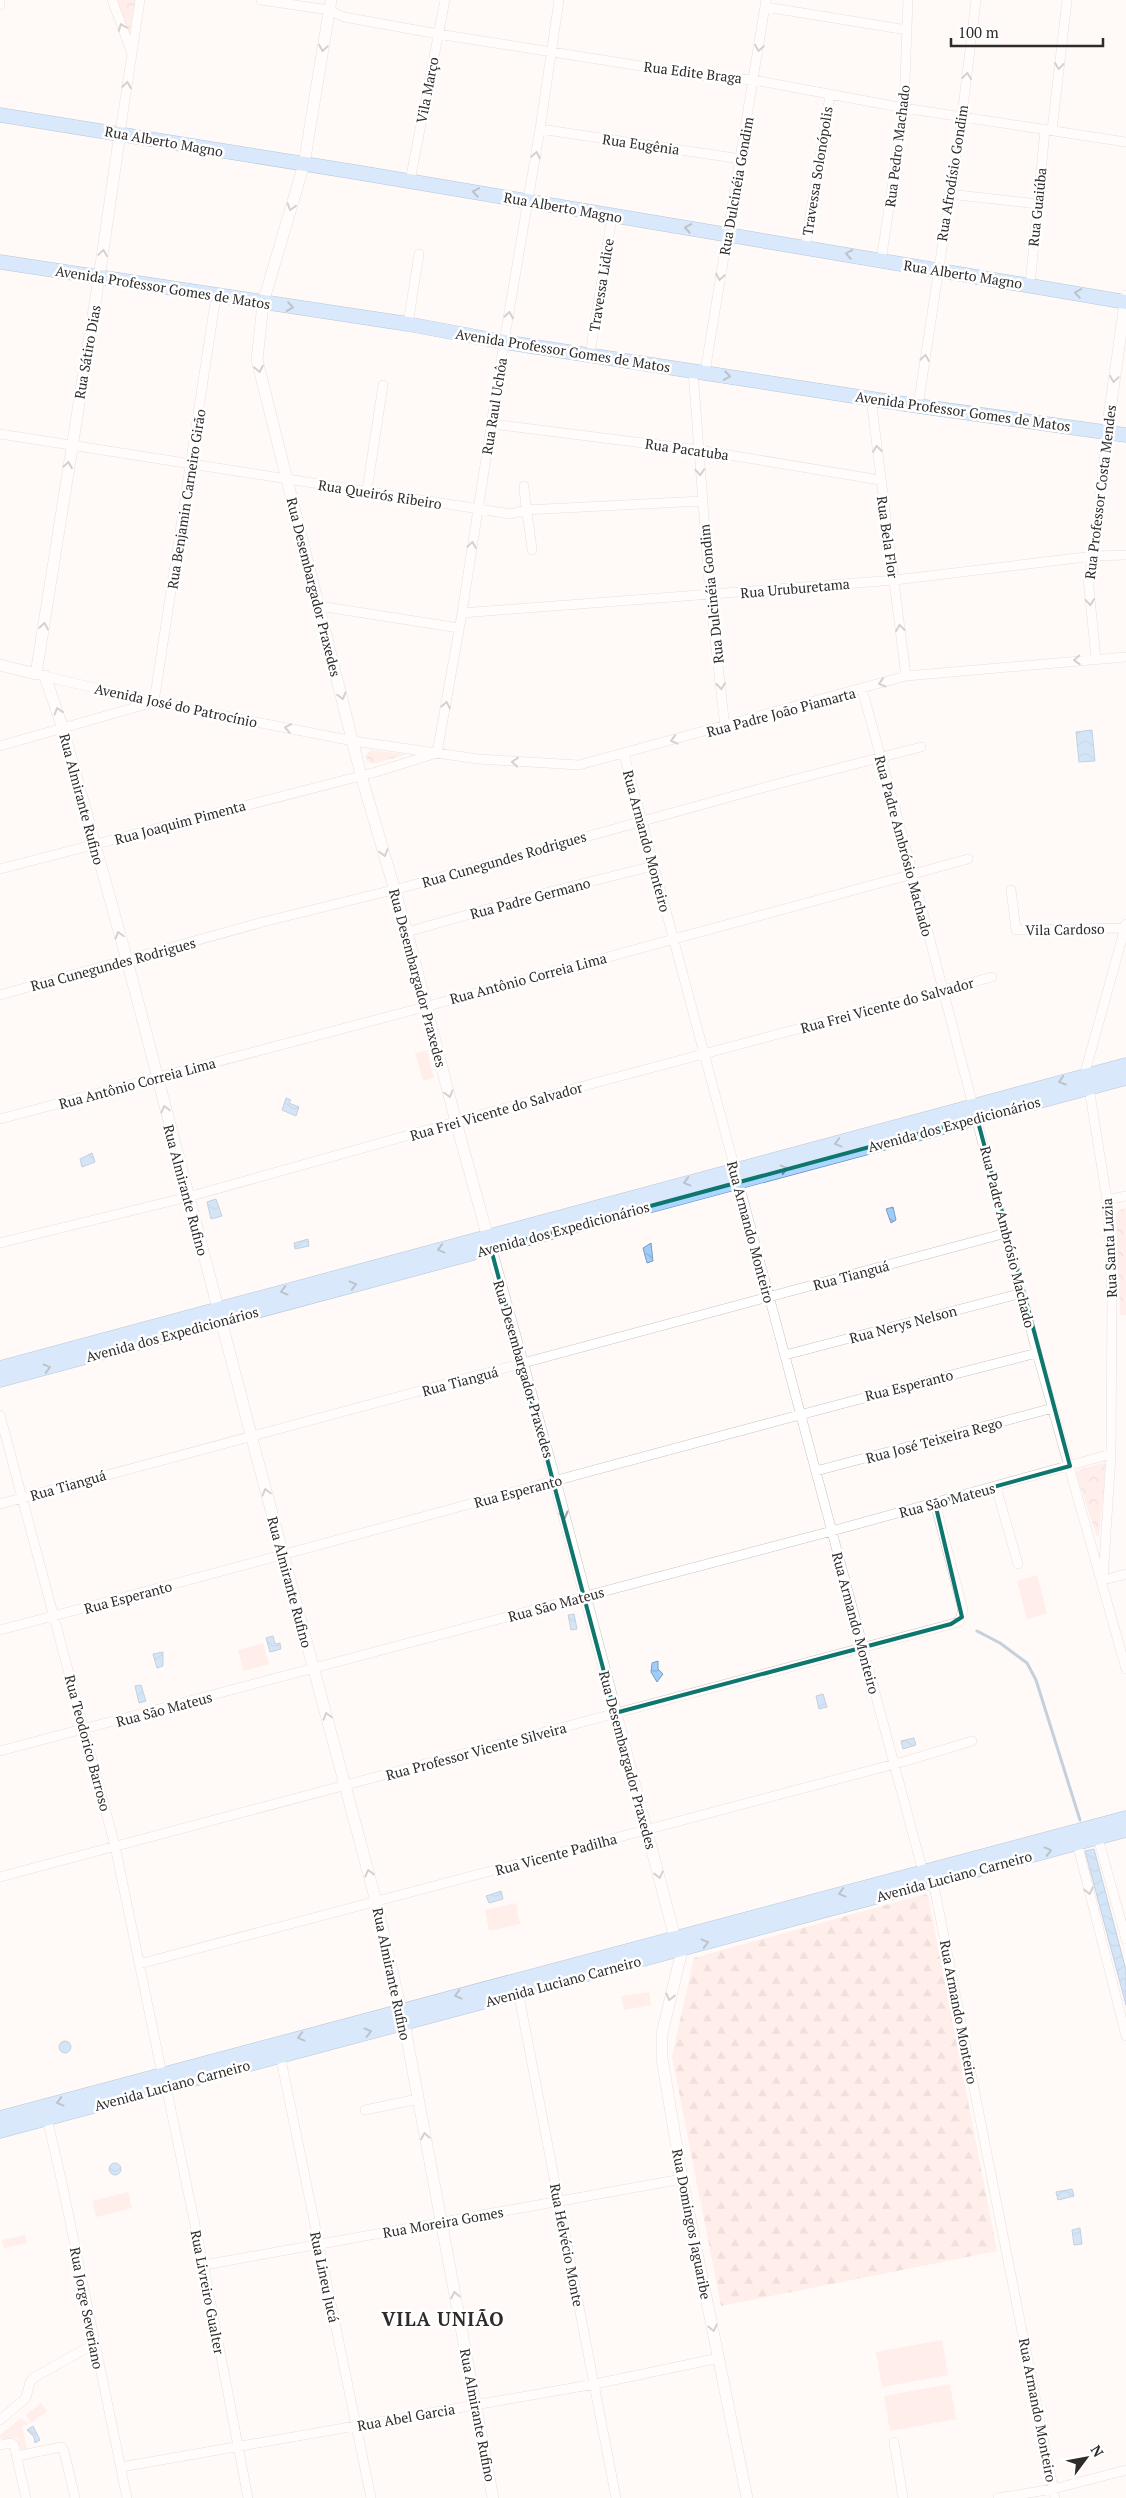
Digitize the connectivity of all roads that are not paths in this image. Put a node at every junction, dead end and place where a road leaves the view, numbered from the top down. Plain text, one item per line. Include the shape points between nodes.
1 (0, 0) edge
2 (112, 0) edge
3 (140, 0) edge
4 (261, 0) edge
5 (445, 0) edge
6 (559, 0) edge
7 (908, 0) edge
8 (976, 0) edge
9 (1067, 0) edge
10 (766, 4) edge
11 (0, 5) edge
12 (330, 5) edge
13 (907, 30) junction
14 (438, 34) junction
15 (550, 52) junction
16 (132, 54) junction
17 (754, 80) junction
18 (830, 95) junction
19 (904, 108) junction
20 (0, 115) edge
21 (962, 116) junction
22 (540, 129) junction
23 (1048, 130) junction
24 (120, 133) junction
25 (1126, 142) edge
26 (741, 159) junction
27 (304, 164) junction
28 (410, 181) junction
29 (949, 194) junction
30 (528, 201) junction
31 (1038, 204) junction
32 (612, 216) junction
33 (727, 235) junction
34 (805, 247) junction
35 (419, 254) dead end
36 (881, 261) junction
37 (0, 262) edge
38 (938, 270) junction
39 (99, 278) junction
40 (1030, 285) junction
41 (216, 296) junction
42 (1126, 296) edge
43 (1126, 301) edge
44 (263, 303) junction
45 (408, 324) junction
46 (504, 342) junction
47 (590, 354) junction
48 (699, 371) junction
49 (383, 385) dead end
50 (871, 398) junction
51 (918, 406) junction
52 (492, 424) junction
53 (1107, 432) junction
54 (0, 434) edge
55 (1126, 435) edge
56 (71, 445) junction
57 (699, 450) junction
58 (192, 464) junction
59 (287, 479) junction
60 (880, 480) junction
61 (524, 486) dead end
62 (367, 490) junction
63 (702, 501) junction
64 (477, 509) junction
65 (525, 510) junction
66 (532, 550) dead end
67 (1126, 555) edge
68 (1094, 556) junction
69 (895, 580) junction
70 (710, 595) junction
71 (319, 606) junction
72 (462, 613) junction
73 (459, 628) junction
74 (1126, 657) edge
75 (1096, 659) junction
76 (0, 665) edge
77 (40, 675) junction
78 (906, 676) junction
79 (862, 689) junction
80 (154, 702) junction
81 (725, 727) junction
82 (63, 729) junction
83 (353, 741) junction
84 (0, 746) edge
85 (921, 747) dead end
86 (437, 753) junction
87 (624, 754) junction
88 (881, 758) junction
89 (361, 775) junction
90 (642, 821) junction
91 (93, 844) junction
92 (968, 859) dead end
93 (653, 866) junction
94 (0, 870) edge
95 (913, 874) junction
96 (394, 890) junction
97 (1011, 890) dead end
98 (1125, 926) edge
99 (407, 932) junction
100 (672, 938) junction
101 (126, 960) junction
102 (1121, 962) edge
103 (992, 977) dead end
104 (942, 990) junction
105 (0, 995) edge
106 (426, 1006) junction
107 (704, 1054) junction
108 (1126, 1065) edge
109 (156, 1077) junction
110 (1126, 1078) edge
111 (1088, 1081) junction
112 (976, 1112) junction
113 (0, 1119) edge
114 (456, 1122) junction
115 (735, 1175) junction
116 (1126, 1196) edge
117 (188, 1197) junction
118 (1107, 1200) junction
119 (1006, 1233) junction
120 (0, 1242) edge
121 (490, 1243) junction
122 (1022, 1293) junction
123 (768, 1298) junction
124 (219, 1314) junction
125 (1037, 1353) junction
126 (785, 1355) junction
127 (523, 1364) junction
128 (0, 1368) edge
129 (0, 1380) edge
130 (1053, 1408) junction
131 (0, 1415) edge
132 (800, 1415) junction
133 (251, 1436) junction
134 (1111, 1454) junction
135 (1070, 1466) junction
136 (816, 1471) junction
137 (555, 1481) junction
138 (996, 1487) junction
139 (22, 1498) junction
140 (936, 1503) junction
141 (0, 1504) edge
142 (832, 1531) junction
143 (283, 1554) junction
144 (1018, 1564) dead end
145 (1126, 1574) edge
146 (1103, 1580) junction
147 (586, 1596) junction
148 (54, 1616) junction
149 (0, 1630) edge
150 (863, 1647) junction
151 (314, 1669) junction
152 (1126, 1669) edge
153 (615, 1712) junction
154 (84, 1730) junction
155 (972, 1741) dead end
156 (0, 1751) edge
157 (893, 1764) junction
158 (347, 1786) junction
159 (1126, 1818) edge
160 (647, 1830) junction
161 (1126, 1830) edge
162 (1087, 1837) junction
163 (115, 1846) junction
164 (928, 1876) junction
165 (0, 1877) edge
166 (376, 1901) junction
167 (1126, 1938) edge
168 (678, 1944) junction
169 (139, 1964) junction
170 (582, 1969) junction
171 (518, 1991) junction
172 (403, 2017) junction
173 (1126, 2036) edge
174 (280, 2055) junction
175 (164, 2080) junction
176 (418, 2099) junction
177 (366, 2110) dead end
178 (0, 2118) edge
179 (47, 2118) junction
180 (0, 2131) edge
181 (682, 2179) junction
182 (559, 2201) junction
183 (441, 2222) junction
184 (318, 2245) junction
185 (204, 2266) junction
186 (94, 2344) junction
187 (719, 2358) junction
188 (594, 2384) junction
189 (476, 2405) junction
190 (0, 2420) edge
191 (356, 2426) junction
192 (894, 2442) dead end
193 (0, 2445) edge
194 (238, 2446) junction
195 (17, 2456) junction
196 (121, 2466) junction
197 (1126, 2470) edge
198 (1054, 2493) edge
199 (26, 2498) edge
200 (75, 2498) edge
201 (127, 2498) edge
202 (248, 2498) edge
203 (371, 2498) edge
204 (493, 2498) edge
205 (616, 2498) edge
206 (748, 2498) edge
207 (903, 2498) edge
208 (998, 2498) edge

1 - 11 street
16 -> 2 street
3 - 16 street, Rua Sátiro Dias
4 - 12 street, Rua Edite Braga
5 - 14 street, Vila Março
6 - 15 street, Rua Raul Uchôa
7 - 13 street, Rua Pedro Machado
21 -> 8 street, Rua Afrodísio Gondim
9 -> 23 street, Rua Guaiúba
10 - 13 street
10 -> 17 street, Rua Dulcinéia Gondim
12 - 14 street, Rua Edite Braga via 344,17
12 -> 27 street, Rua Desembargador Praxedes
13 - 19 street, Rua Pedro Machado
14 - 15 street, Rua Edite Braga
14 - 28 street, Vila Março
15 - 17 street, Rua Edite Braga via 704,76
15 - 22 street, Rua Raul Uchôa
24 -> 16 street, Rua Sátiro Dias
17 - 18 street, Rua Edite Braga
17 - 26 street, Rua Dulcinéia Gondim
18 - 19 street, Rua Edite Braga
18 - 34 street, Travessa Solonópolis
19 - 21 street, Rua Edite Braga
19 - 36 street, Rua Pedro Machado
20 - 24 main road, Rua Alberto Magno
21 - 23 street, Rua Edite Braga
21 - 29 street, Rua Afrodísio Gondim
22 - 26 street, Rua Eugênia
30 -> 22 street, Rua Raul Uchôa
23 - 25 street, Rua Edite Braga
23 - 31 street, Rua Guaiúba
24 - 27 main road, Rua Alberto Magno
39 -> 24 street, Rua Sátiro Dias
26 - 33 street, Rua Dulcinéia Gondim
27 - 28 main road, Rua Alberto Magno
27 -> 44 street, Rua Desembargador Praxedes
30 -> 28 main road, Rua Alberto Magno
29 - 31 street
29 - 38 street, Rua Afrodísio Gondim
30 - 32 main road, Rua Alberto Magno
46 -> 30 street, Rua Raul Uchôa
31 - 40 street, Rua Guaiúba
33 -> 32 main road, Rua Alberto Magno
32 - 47 street, Travessa Lidice
33 - 34 main road, Rua Alberto Magno
33 -> 48 street, Rua Dulcinéia Gondim
36 -> 34 main road, Rua Alberto Magno
35 - 45 street
36 - 38 main road, Rua Alberto Magno
37 - 39 main road, Avenida Professor Gomes de Matos
38 - 40 main road, Rua Alberto Magno
51 -> 38 street, Rua Afrodísio Gondim
39 - 41 main road, Avenida Professor Gomes de Matos
39 - 56 street, Rua Sátiro Dias
43 -> 40 main road, Rua Alberto Magno
41 - 44 main road, Avenida Professor Gomes de Matos
41 - 58 street, Rua Benjamin Carneiro Girão
42 - 43 street, Rua Professor Costa Mendes
43 -> 53 street, Rua Professor Costa Mendes
44 -> 45 main road, Avenida Professor Gomes de Matos
44 -> 59 street, Rua Desembargador Praxedes via 257,360
45 - 46 main road, Avenida Professor Gomes de Matos
46 - 47 main road, Avenida Professor Gomes de Matos
46 - 52 street, Rua Raul Uchôa
47 - 48 main road, Avenida Professor Gomes de Matos
48 -> 50 main road, Avenida Professor Gomes de Matos
48 - 57 street, Rua Dulcinéia Gondim
49 - 62 street
50 - 51 main road, Avenida Professor Gomes de Matos
60 -> 50 street, Rua Bela Flor
51 - 53 main road, Avenida Professor Gomes de Matos
52 - 57 street, Rua Pacatuba
52 - 64 street, Rua Raul Uchôa
53 - 55 main road, Avenida Professor Gomes de Matos
53 - 68 street, Rua Professor Costa Mendes
54 - 56 street, Rua Queirós Ribeiro
56 - 58 street, Rua Queirós Ribeiro
77 -> 56 street, Rua Sátiro Dias
57 - 60 street, Rua Pacatuba
57 -> 63 street, Rua Dulcinéia Gondim
58 - 59 street, Rua Queirós Ribeiro
58 - 80 street, Rua Benjamin Carneiro Girão
59 - 62 street, Rua Queirós Ribeiro
59 - 71 street, Rua Desembargador Praxedes
60 - 69 street, Rua Bela Flor
61 - 65 street
62 - 64 street, Rua Queirós Ribeiro
63 - 65 street, Rua Queirós Ribeiro
63 - 70 street, Rua Dulcinéia Gondim
64 - 65 street, Rua Queirós Ribeiro via 511,514
72 -> 64 street, Rua Raul Uchôa
65 - 66 street
67 - 68 street, Rua Uruburetama
68 - 69 street, Rua Uruburetama
68 -> 75 street, Rua Professor Costa Mendes via 1088,578
69 - 70 street, Rua Uruburetama
78 -> 69 street, Rua Bela Flor
70 - 72 street, Rua Uruburetama
70 -> 81 street, Rua Dulcinéia Gondim
71 - 73 street
71 -> 83 street, Rua Desembargador Praxedes
72 - 73 street, Rua Raul Uchôa
86 -> 73 street, Rua Raul Uchôa
74 - 75 street, Rua Padre João Piamarta
75 -> 78 street, Rua Padre João Piamarta
76 - 77 street, Avenida José do Patrocínio
77 - 80 street, Avenida José do Patrocínio
82 -> 77 street, Rua Almirante Rufino
78 -> 79 street, Rua Padre João Piamarta
79 - 81 street, Rua Padre João Piamarta
79 - 88 street, Rua Padre Ambrósio Machado
80 - 82 street
83 -> 80 street, Avenida José do Patrocínio
81 -> 87 street, Rua Padre João Piamarta
82 - 84 street
82 - 91 street, Rua Almirante Rufino
83 - 86 street, Rua Padre João Piamarta
83 - 89 street, Rua Desembargador Praxedes
85 - 88 street, Rua Cunegundes Rodrigues
87 -> 86 street, Rua Padre João Piamarta via 579,765 478,759
86 - 89 street, Rua Padre João Piamarta
87 - 90 street, Rua Armando Monteiro
88 - 90 street, Rua Cunegundes Rodrigues
88 - 95 street, Rua Padre Ambrósio Machado
89 - 91 street, Rua Joaquim Pimenta
89 -> 96 street, Rua Desembargador Praxedes
90 - 93 street, Rua Armando Monteiro
90 - 96 street, Rua Cunegundes Rodrigues
91 - 94 street, Rua Joaquim Pimenta
101 -> 91 street, Rua Almirante Rufino
92 - 95 street, Rua Antônio Correia Lima
93 - 99 street, Rua Padre Germano
93 - 100 street, Rua Armando Monteiro
95 - 100 street, Rua Antônio Correia Lima
95 - 104 street, Rua Padre Ambrósio Machado
96 - 99 street, Rua Desembargador Praxedes
96 - 101 street, Rua Cunegundes Rodrigues
97 - 98 street, Vila Cardoso via 1016,930
98 - 102 street, Rua Santa Luzia
99 - 106 street, Rua Desembargador Praxedes
100 - 106 street, Rua Antônio Correia Lima
100 - 107 street, Rua Armando Monteiro
101 - 105 street, Rua Cunegundes Rodrigues
101 - 109 street, Rua Almirante Rufino
102 - 111 street, Rua Santa Luzia via 1093,1037
103 - 104 street, Rua Frei Vicente do Salvador
104 - 107 street, Rua Frei Vicente do Salvador
104 - 112 street, Rua Padre Ambrósio Machado
106 - 109 street, Rua Antônio Correia Lima
106 -> 114 street, Rua Desembargador Praxedes
107 - 114 street, Rua Frei Vicente do Salvador
107 - 115 street, Rua Armando Monteiro
108 - 111 main road, Avenida dos Expedicionários
109 - 113 street, Rua Antônio Correia Lima
117 -> 109 street, Rua Almirante Rufino
110 - 111 main road, Avenida dos Expedicionários
111 - 112 main road, Avenida dos Expedicionários
111 - 118 street, Rua Santa Luzia
112 - 115 main road, Avenida dos Expedicionários
112 - 119 street, Rua Padre Ambrósio Machado
114 - 117 street, Rua Frei Vicente do Salvador
114 - 121 street, Rua Desembargador Praxedes
115 - 121 main road, Avenida dos Expedicionários
115 - 123 street, Rua Armando Monteiro
116 - 118 street
117 - 120 street, Rua Frei Vicente do Salvador
117 - 124 street, Rua Almirante Rufino
118 - 134 street, Rua Santa Luzia via 1112,1296
119 - 122 street, Rua Padre Ambrósio Machado
119 - 123 street, Rua Tianguá
121 - 124 main road, Avenida dos Expedicionários
121 - 127 street, Rua Desembargador Praxedes
122 - 125 street, Rua Padre Ambrósio Machado
122 - 126 street, Rua Nerys Nelson
123 - 126 street, Rua Armando Monteiro
123 - 127 street, Rua Tianguá
124 - 128 main road, Avenida dos Expedicionários
129 -> 124 main road, Avenida dos Expedicionários
124 - 133 street, Rua Almirante Rufino
125 - 130 street, Rua Padre Ambrósio Machado
125 - 132 street, Rua Esperanto
126 - 132 street, Rua Armando Monteiro
127 - 133 street, Rua Tianguá
127 - 137 street, Rua Desembargador Praxedes
130 - 135 street, Rua Padre Ambrósio Machado
130 - 136 street, Rua José Teixeira Rego
131 - 139 street, Rua Teodorico Barroso
132 - 136 street, Rua Armando Monteiro
132 - 137 street, Rua Esperanto
133 - 139 street, Rua Tianguá
143 -> 133 street, Rua Almirante Rufino
134 - 135 street, Rua São Mateus
134 - 146 street, Rua Santa Luzia
135 - 138 street, Rua São Mateus
135 - 146 street, Rua Padre Ambrósio Machado
136 - 142 street, Rua Armando Monteiro
137 - 143 street, Rua Esperanto
137 -> 147 street, Rua Desembargador Praxedes
138 - 140 street, Rua São Mateus
138 - 144 street
139 - 141 street, Rua Tianguá
139 - 148 street, Rua Teodorico Barroso
140 - 142 street, Rua São Mateus
140 - 150 street, Rua Professor Vicente Silveira via 963,1610 959,1622
142 - 147 street, Rua São Mateus
142 - 150 street, Rua Armando Monteiro
143 - 148 street, Rua Esperanto
143 - 151 street, Rua Almirante Rufino
145 - 146 street
146 - 152 street, Rua Padre Ambrósio Machado
147 - 151 street, Rua São Mateus
147 - 153 street, Rua Desembargador Praxedes
148 - 149 street, Rua Esperanto
148 - 154 street, Rua Teodorico Barroso
150 - 153 street, Rua Professor Vicente Silveira
150 - 157 street, Rua Armando Monteiro
151 - 154 street, Rua São Mateus
158 -> 151 street, Rua Almirante Rufino
153 - 158 street, Rua Professor Vicente Silveira
153 - 160 street, Rua Desembargador Praxedes
154 - 156 street, Rua São Mateus
154 - 163 street, Rua Teodorico Barroso
155 - 157 street, Rua Vicente Padilha
157 - 160 street, Rua Vicente Padilha
157 - 164 street, Rua Armando Monteiro
158 - 163 street, Rua Professor Vicente Silveira
166 -> 158 street, Rua Almirante Rufino
159 - 162 main road, Avenida Luciano Carneiro
160 - 166 street, Rua Vicente Padilha
160 -> 168 street, Rua Desembargador Praxedes
161 - 162 main road, Avenida Luciano Carneiro
162 - 164 main road, Avenida Luciano Carneiro
162 - 167 street
162 -> 173 street
163 - 165 street, Rua Professor Vicente Silveira
163 - 169 street, Rua Teodorico Barroso
164 - 168 main road, Avenida Luciano Carneiro
164 - 198 street, Rua Armando Monteiro
166 - 169 street, Rua Vicente Padilha
166 - 172 street, Rua Almirante Rufino
168 - 170 main road, Avenida Luciano Carneiro
168 -> 181 street, Rua Domingos Jaguaribe via 660,2046
169 - 175 street, Rua Teodorico Barroso
170 - 171 main road, Avenida Luciano Carneiro
170 -> 172 main road, Avenida Luciano Carneiro
171 - 172 main road, Avenida Luciano Carneiro
171 - 182 street, Rua Helvécio Monte
174 -> 172 main road, Avenida Luciano Carneiro
172 -> 175 main road, Avenida Luciano Carneiro
172 - 176 street, Rua Almirante Rufino
174 - 175 main road, Avenida Luciano Carneiro
174 - 184 street, Rua Lineu Jucá
175 -> 178 main road, Avenida Luciano Carneiro
175 - 179 main road, Avenida Luciano Carneiro
175 - 185 street, Rua Livreiro Gualter
176 - 177 street
183 -> 176 street, Rua Almirante Rufino
179 - 180 main road, Avenida Luciano Carneiro
179 - 186 street, Rua Jorge Severiano
181 - 182 street, Rua Moreira Gomes
181 -> 187 street, Rua Domingos Jaguaribe
182 - 183 street, Rua Moreira Gomes
182 - 188 street, Rua Helvécio Monte
183 - 184 street, Rua Moreira Gomes
189 -> 183 street, Rua Almirante Rufino
184 - 185 street, Rua Moreira Gomes
184 - 191 street, Rua Lineu Jucá
185 - 194 street, Rua Livreiro Gualter
186 - 190 street via 35,2377 30,2382 26,2398
186 - 196 street, Rua Jorge Severiano
187 - 188 street, Rua Abel Garcia
187 - 206 street, Rua Domingos Jaguaribe
188 - 189 street, Rua Abel Garcia
188 - 205 street, Rua Helvécio Monte
189 - 191 street, Rua Abel Garcia
189 - 204 street, Rua Almirante Rufino
191 - 194 street, Rua Abel Garcia
191 - 203 street, Rua Lineu Jucá
192 - 207 street
193 - 195 street via 13,2443
194 - 196 street, Rua Abel Garcia
194 - 202 street, Rua Livreiro Gualter
195 - 199 street
195 - 200 street via 60,2446
196 - 201 street, Rua Jorge Severiano
197 - 198 street
198 - 208 street

